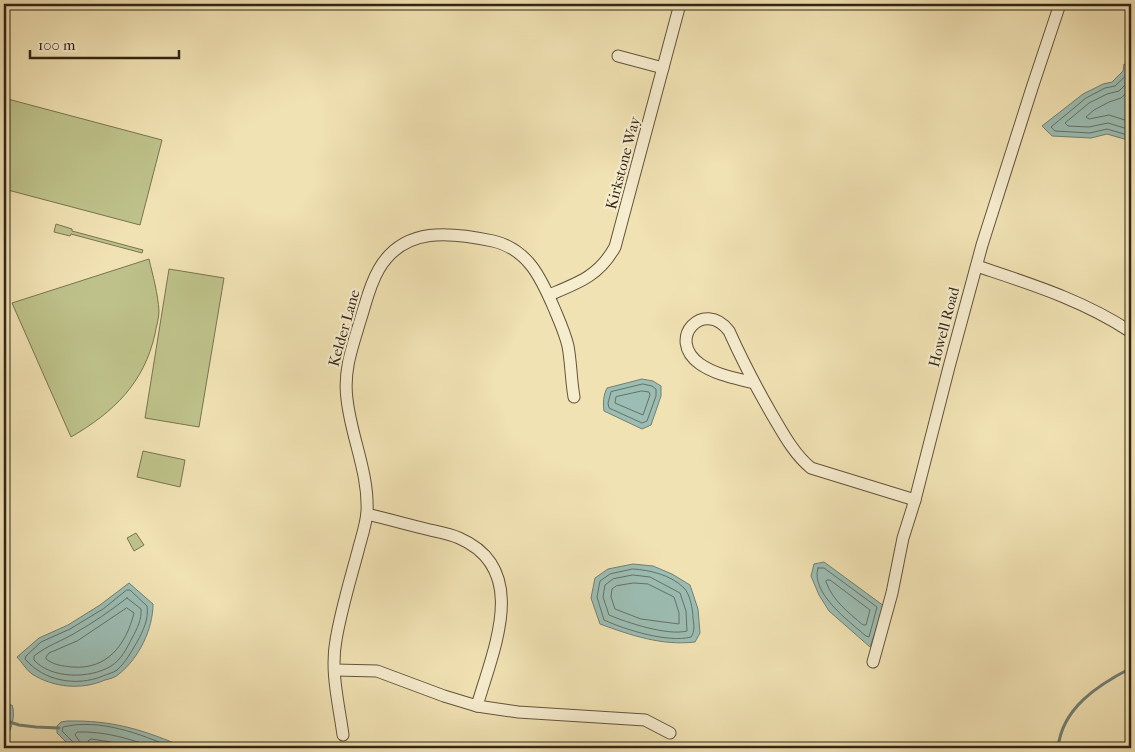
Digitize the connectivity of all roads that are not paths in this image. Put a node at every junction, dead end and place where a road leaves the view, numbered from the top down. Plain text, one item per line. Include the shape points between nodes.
1 (680, 4) edge
2 (1060, 4) edge
3 (618, 56) dead end
4 (663, 68) junction
5 (977, 266) junction
6 (548, 295) junction
7 (1131, 332) edge
8 (754, 383) junction
9 (574, 397) dead end
10 (916, 500) junction
11 (367, 514) junction
12 (873, 662) dead end
13 (335, 670) junction
14 (477, 706) junction
15 (670, 733) dead end
16 (343, 735) dead end

1 - 4 street, Kirkstone Way
2 - 5 street, Howell Road
3 - 4 street
4 - 6 street, Kirkstone Way via 615,247 594,274
5 - 7 street via 1081,303
5 - 10 street, Howell Road
6 - 9 street, Kelder Lane via 568,346
6 - 11 street, Kelder Lane via 527,259 514,249 489,240 441,235 416,238 400,246 383,263 373,282 346,373 347,401 363,471
8 - 8 street via 725,326 705,318 691,326 686,346 695,360 722,375
8 - 10 street via 793,450 811,468
10 - 12 street, Howell Road via 903,538
11 - 13 street, Kelder Lane via 336,640
11 - 14 street via 456,536 480,550 493,566 502,591 502,608
13 - 14 street via 377,671
13 - 16 street, Kelder Lane
14 - 15 street via 518,712 645,720

